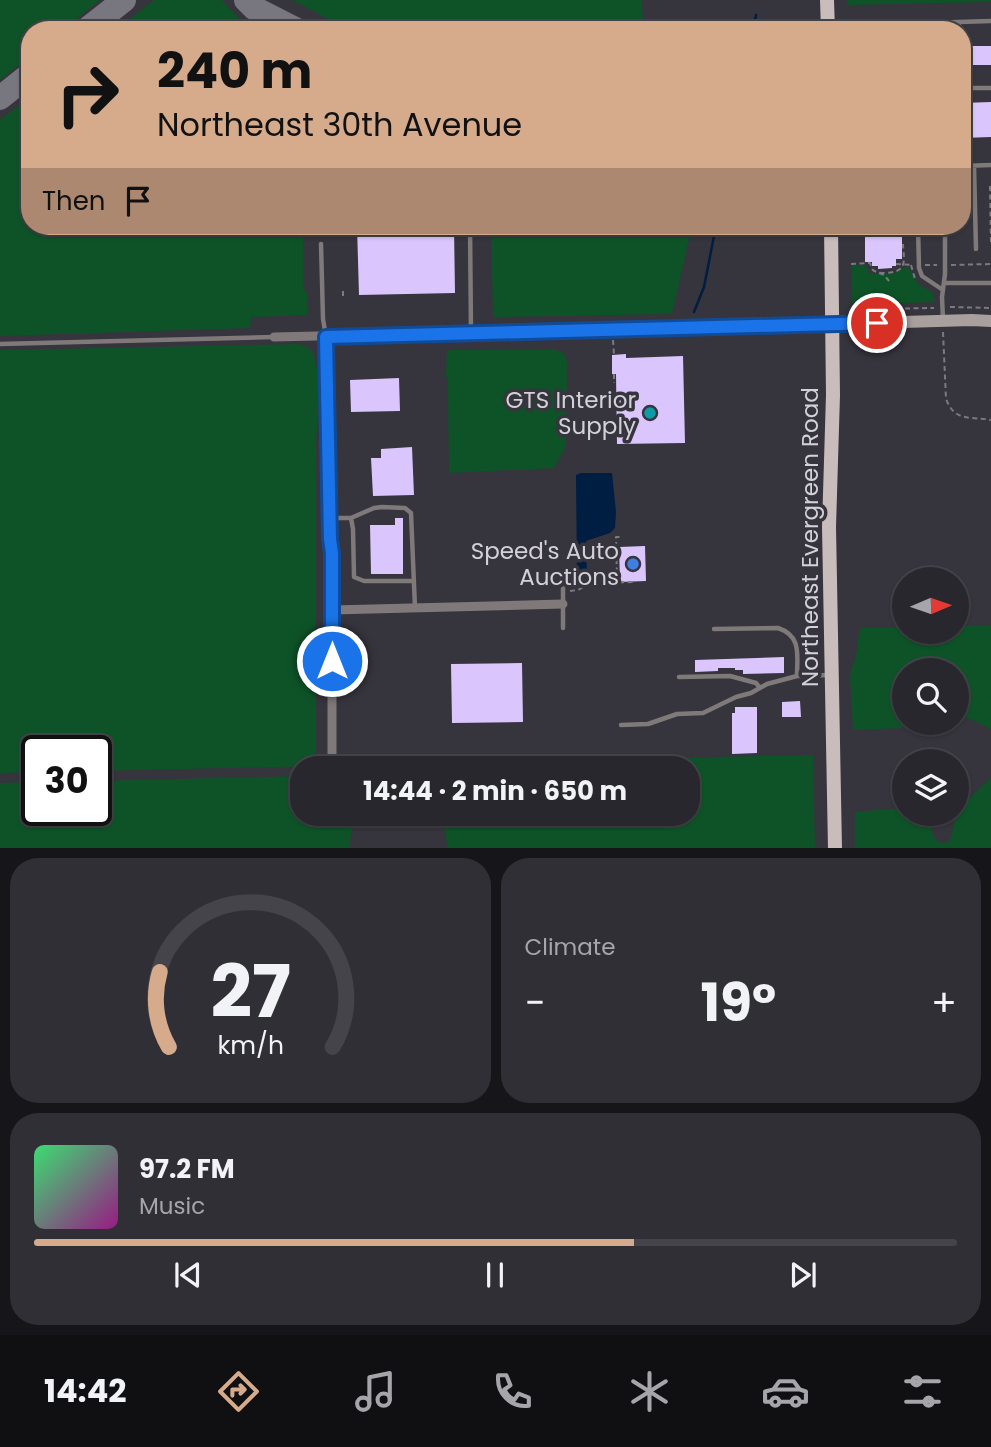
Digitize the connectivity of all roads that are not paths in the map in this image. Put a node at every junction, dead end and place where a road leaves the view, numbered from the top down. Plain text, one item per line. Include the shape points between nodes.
1 (827, 0) edge
2 (828, 21) edge
3 (991, 21) edge
4 (971, 22) edge
5 (971, 88) edge
6 (991, 88) edge
7 (991, 165) edge
8 (974, 166) joint
9 (470, 235) edge
10 (831, 235) edge
11 (918, 235) edge
12 (945, 235) edge
13 (321, 244) dead end
14 (976, 249) dead end
15 (991, 283) edge
16 (943, 287) junction
17 (991, 321) edge
18 (833, 324) junction
19 (943, 327) junction
20 (471, 333) junction
21 (274, 337) joint
22 (326, 337) junction
23 (0, 344) edge
24 (329, 518) junction
25 (351, 518) junction
26 (414, 580) junction
27 (563, 580) dead end
28 (563, 604) junction
29 (415, 608) junction
30 (332, 610) junction
31 (563, 628) dead end
32 (714, 629) dead end
33 (832, 675) junction
34 (797, 676) junction
35 (679, 677) dead end
36 (760, 688) junction
37 (621, 725) dead end
38 (332, 756) edge
39 (835, 848) edge

1 - 2 main road
3 - 4 lane
5 - 6 lane
7 - 8 lane
8 - 14 lane
9 - 20 lane
10 - 18 main road, Northeast Evergreen Road
11 - 16 lane via 922,276
12 - 16 lane
13 - 22 lane
15 - 16 lane
16 - 19 lane
17 - 19 street
18 - 19 street
18 - 20 street
18 - 33 main road, Northeast Evergreen Road
20 - 22 street
21 - 22 street
21 - 23 lane
22 - 24 street
24 - 25 lane
24 - 30 street
25 - 26 lane via 354,577
25 - 26 lane via 382,507 405,508 411,513
26 - 29 lane
27 - 28 lane
28 - 29 street
28 - 31 lane
29 - 30 street
30 - 38 street
32 - 34 lane via 787,631 796,645
33 - 34 lane
33 - 39 main road, Northeast Evergreen Road
34 - 36 lane
35 - 36 lane via 730,676
36 - 37 lane via 703,713

